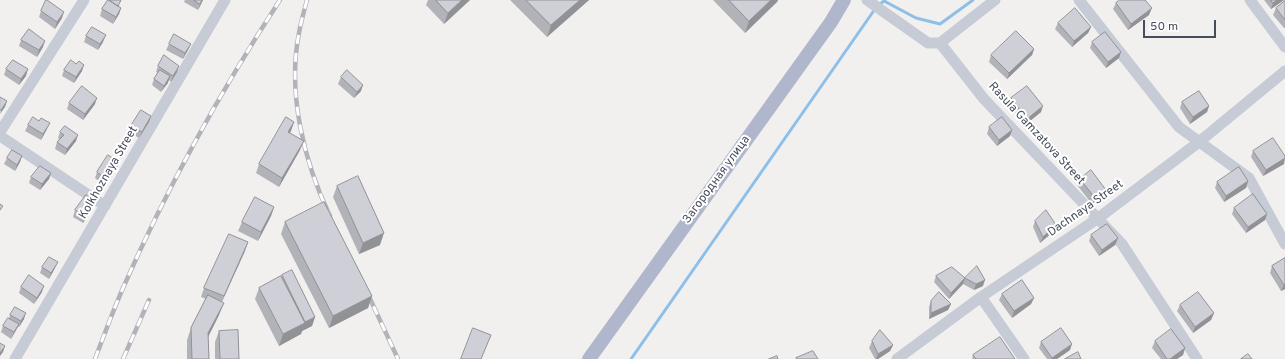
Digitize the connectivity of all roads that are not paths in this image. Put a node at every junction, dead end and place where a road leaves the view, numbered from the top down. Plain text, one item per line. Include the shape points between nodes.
1 (84, 0) edge
2 (225, 0) edge
3 (844, 0) edge
4 (867, 0) edge
5 (995, 0) edge
6 (1079, 0) edge
7 (1250, 0) edge
8 (940, 43) junction
9 (1285, 47) edge
10 (1285, 71) edge
11 (0, 132) edge
12 (0, 136) edge
13 (1199, 142) junction
14 (105, 206) junction
15 (1097, 219) junction
16 (1285, 244) edge
17 (981, 297) junction
18 (15, 359) edge
19 (589, 359) edge
20 (897, 359) edge
21 (1024, 359) edge
22 (1197, 359) edge

1 - 11 street
2 - 14 street, Kolkhoznaya Street
3 - 19 main road, Загородная улица via 831,22
4 - 8 street via 928,43
5 - 8 street
6 - 13 street via 1179,127
7 - 9 street
8 - 15 street, Rasula Gamzatova Street via 984,99
10 - 13 street, Dachnaya Street
12 - 14 street
13 - 15 street, Dachnaya Street
13 - 16 street via 1249,178
14 - 18 street, Kolkhoznaya Street
15 - 17 street, Dachnaya Street
15 - 22 street, Rasula Gamzatova Street via 1122,244
17 - 20 street, Dachnaya Street
17 - 21 street

